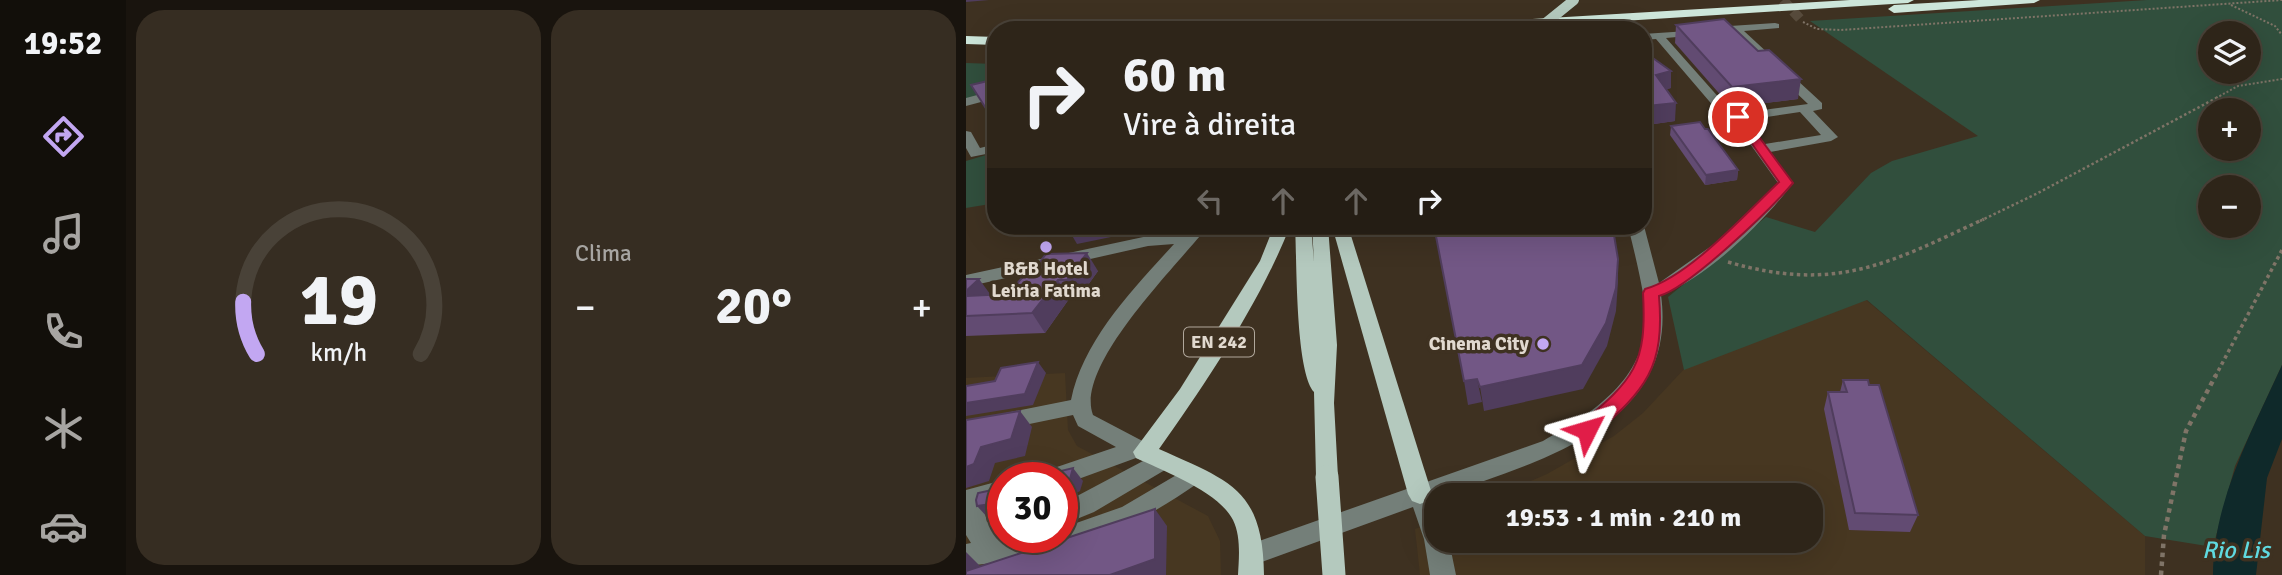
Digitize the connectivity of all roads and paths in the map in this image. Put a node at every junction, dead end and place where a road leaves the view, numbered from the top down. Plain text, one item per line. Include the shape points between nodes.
1 (1574, 0) edge
2 (1586, 0) edge
3 (1687, 0) edge
4 (1908, 0) edge
5 (2034, 0) edge
6 (2282, 0) edge
7 (2229, 5) junction
8 (1548, 21) edge
9 (1564, 21) edge
10 (1571, 21) joint
11 (1803, 22) tunnel mouth
12 (1652, 26) edge
13 (1774, 26) dead end
14 (966, 31) edge
15 (1710, 31) edge
16 (987, 32) edge
17 (1658, 35) junction
18 (2282, 35) edge
19 (1652, 36) edge
20 (966, 40) edge
21 (987, 41) edge
22 (2282, 79) edge
23 (987, 96) edge
24 (966, 102) edge
25 (1803, 108) junction
26 (1738, 117) junction
27 (966, 135) edge
28 (1761, 149) junction
29 (987, 151) edge
30 (1179, 235) edge
31 (1191, 235) edge
32 (1278, 235) edge
33 (1304, 235) edge
34 (1321, 235) edge
35 (1343, 235) edge
36 (1638, 235) edge
37 (2282, 250) edge
38 (1710, 256) junction
39 (966, 281) edge
40 (1651, 293) junction
41 (1324, 402) junction
42 (1080, 406) junction
43 (966, 429) edge
44 (1148, 454) junction
45 (1078, 471) edge
46 (1190, 476) junction
47 (987, 494) edge
48 (1420, 494) junction
49 (1078, 508) edge
50 (987, 533) edge
51 (966, 555) edge
52 (1251, 565) edge
53 (1334, 575) edge
54 (1443, 575) edge
55 (2161, 575) edge

1 - 8 main road, bridge
2 - 9 main road
3 - 10 highway via 1655,10
4 - 10 highway
5 - 12 highway
6 - 7 path
7 - 11 path via 1840,30 1817,29
7 - 18 path via 2275,26
13 - 25 street via 1729,29 1818,106
14 - 16 highway
15 - 17 street
17 - 19 street
17 - 26 street via 1725,112
20 - 21 highway
22 - 38 path via 2238,86 2038,193 1895,261 1836,275 1796,276
23 - 24 street
25 - 26 street
25 - 28 street via 1831,137
26 - 28 street
27 - 29 street via 976,154
28 - 38 street via 1786,183
30 - 39 street
31 - 42 street via 1125,314 1090,373
32 - 44 main road, EN 242 via 1268,261
33 - 41 main road via 1311,350
34 - 41 main road via 1327,345
35 - 48 main road
36 - 40 street
37 - 55 path via 2186,431 2166,524
38 - 40 street via 1664,289
40 - 48 street via 1653,328 1648,358 1626,396 1607,414 1587,430 1551,447
41 - 53 main road, bridge
42 - 43 street
42 - 44 street via 1085,420 1094,427
44 - 45 street
44 - 46 main road
44 - 49 street
46 - 51 street via 1131,514 1096,527 1005,552
46 - 52 main road via 1223,492 1240,508
47 - 50 street via 970,499 978,535
48 - 52 street
48 - 54 street

